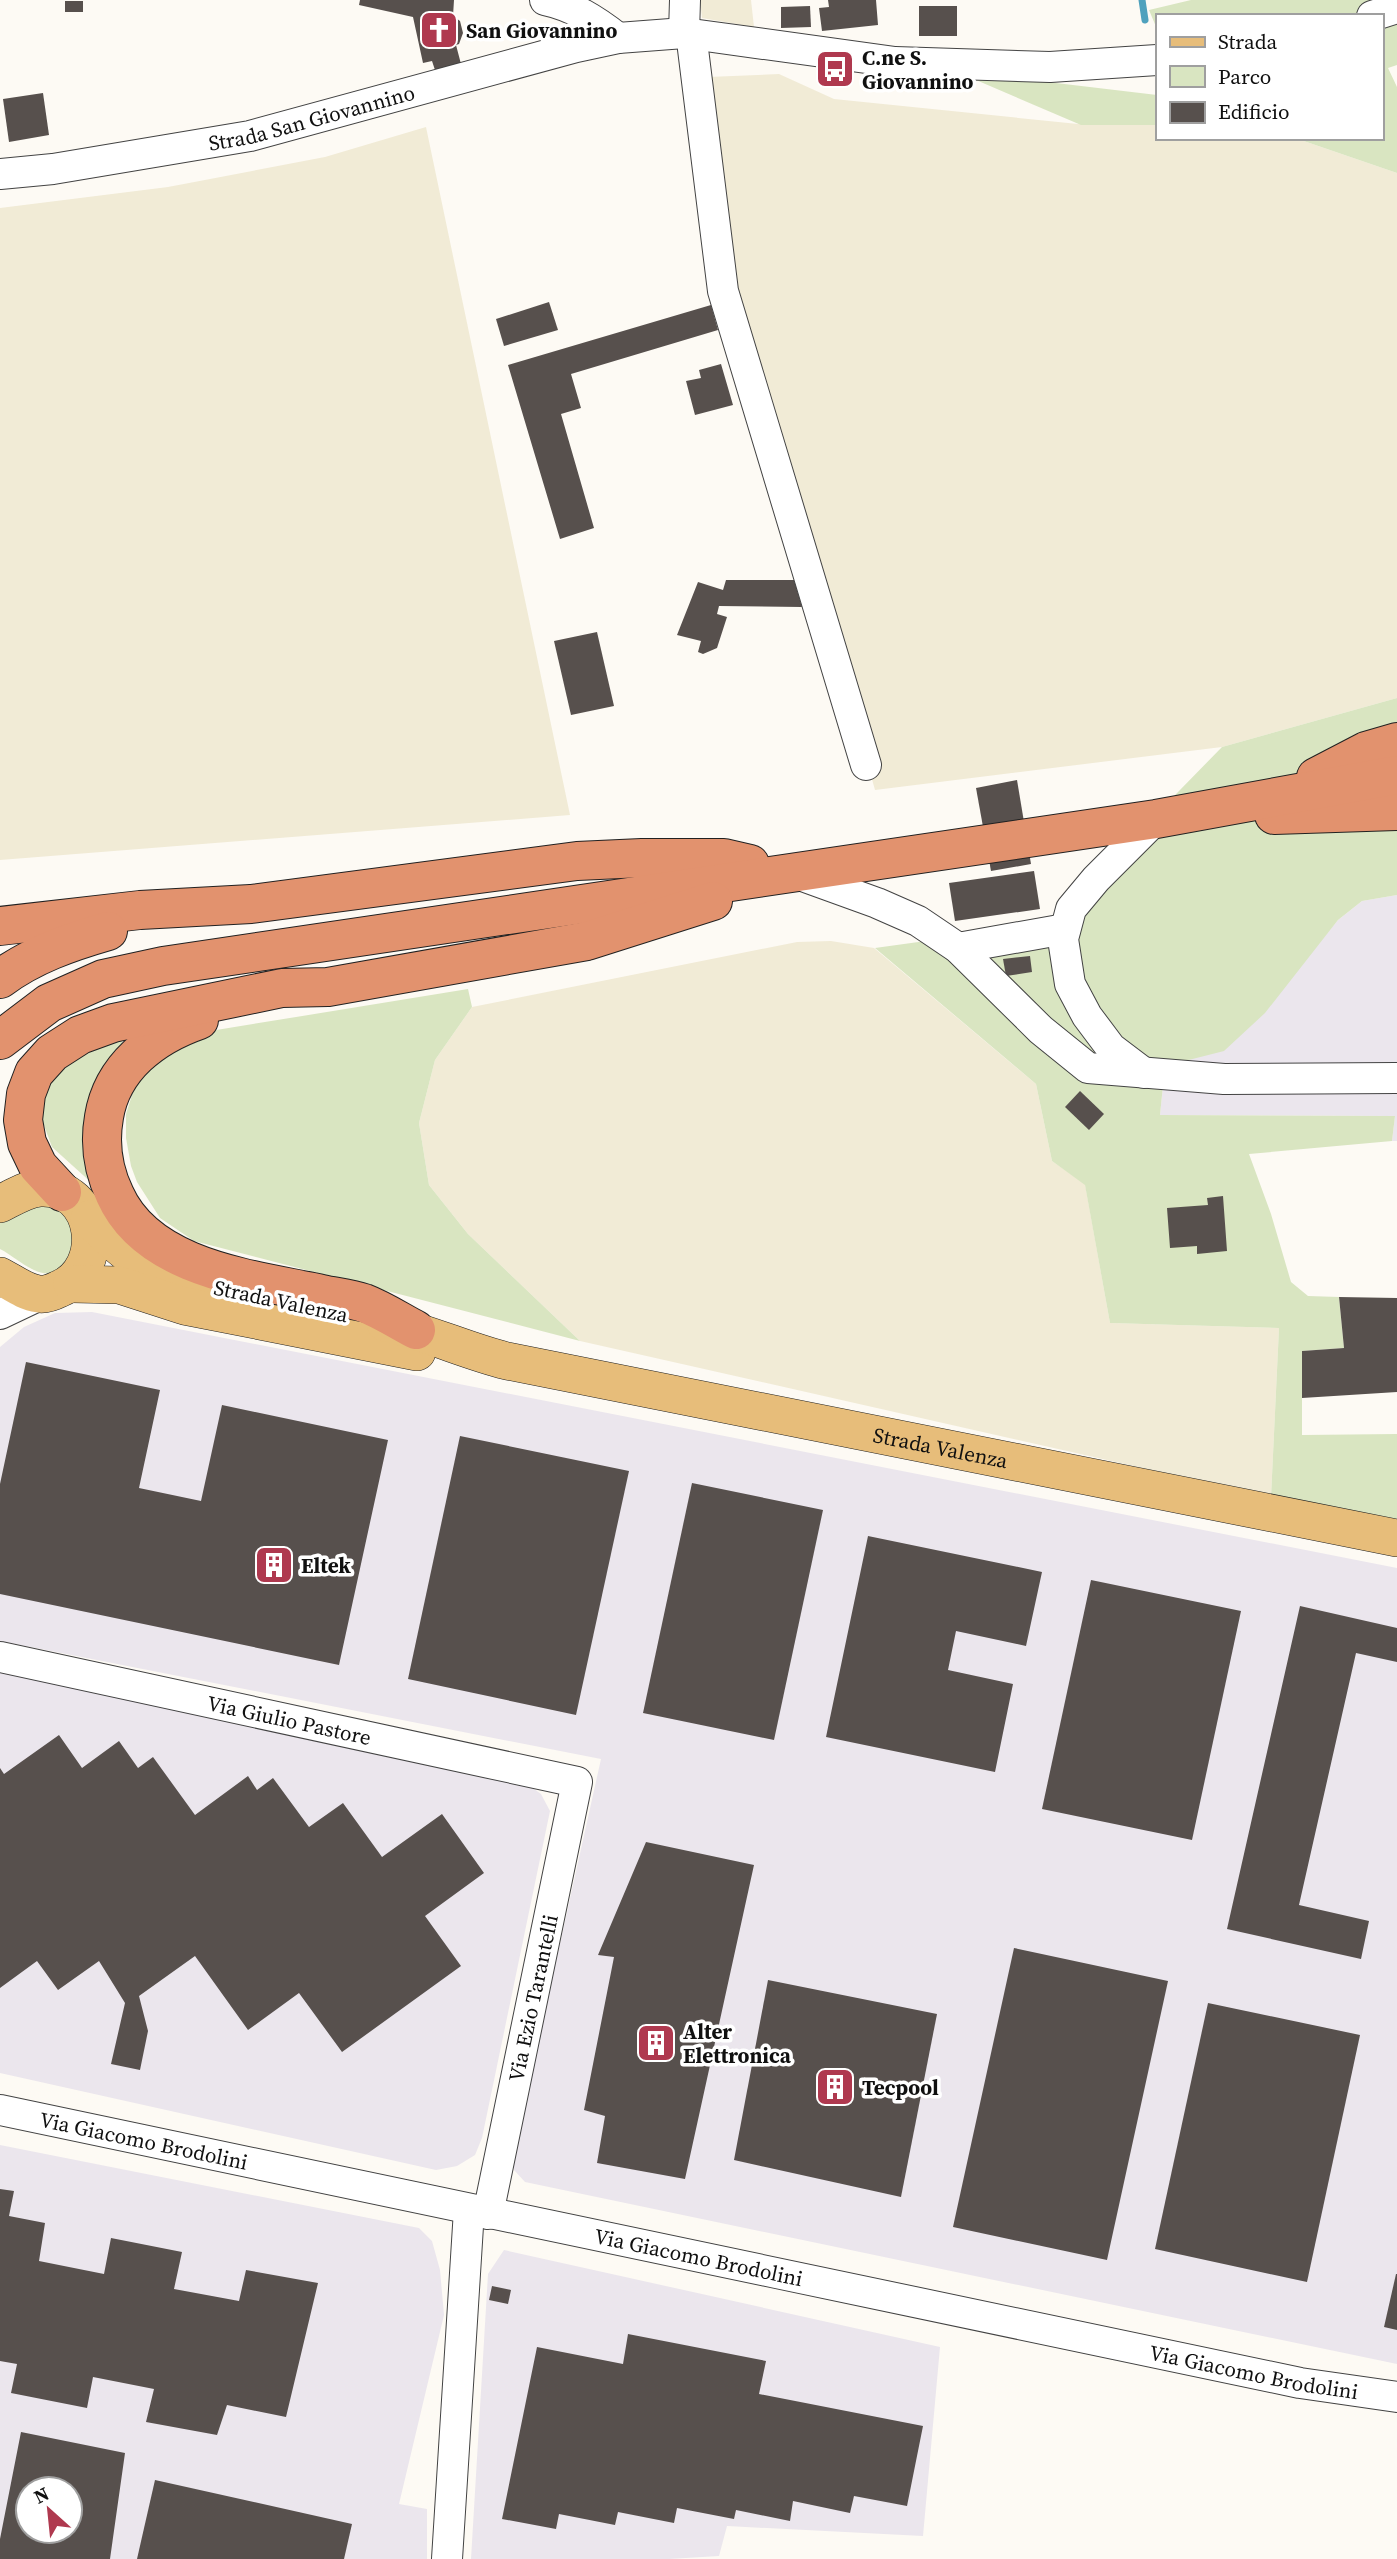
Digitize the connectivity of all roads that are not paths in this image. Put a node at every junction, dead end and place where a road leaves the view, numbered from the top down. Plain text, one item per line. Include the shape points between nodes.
1 (545, 0) edge
2 (685, 0) edge
3 (1397, 8) edge
4 (1378, 14) edge
5 (688, 33) junction
6 (618, 38) junction
7 (1156, 60) edge
8 (0, 174) edge
9 (1397, 742) edge
10 (866, 765) dead end
11 (1397, 775) edge
12 (1283, 794) junction
13 (1397, 811) edge
14 (1156, 819) junction
15 (790, 872) junction
16 (251, 904) junction
17 (0, 926) edge
18 (1065, 929) junction
19 (958, 947) junction
20 (0, 979) edge
21 (328, 988) junction
22 (0, 1040) edge
23 (1145, 1074) junction
24 (1397, 1078) edge
25 (62, 1192) junction
26 (0, 1204) edge
27 (89, 1219) junction
28 (0, 1276) edge
29 (56, 1289) junction
30 (0, 1314) edge
31 (416, 1330) junction
32 (486, 1356) junction
33 (1397, 1538) edge
34 (0, 1657) edge
35 (578, 1782) joint
36 (0, 2110) edge
37 (478, 2212) junction
38 (1397, 2397) edge
39 (447, 2559) edge

1 - 6 street via 592,18
2 - 5 street
3 - 4 street
5 - 6 street, Strada San Giovannino
5 - 7 street, Strada San Giovannino via 895,62 1050,66
5 - 10 street via 723,291
6 - 8 street, Strada San Giovannino via 250,136
9 - 12 highway via 1366,751
11 - 12 highway
12 - 14 highway
13 - 14 highway
14 - 15 highway
14 - 18 street via 1071,909
15 - 16 highway via 723,858 577,861
15 - 19 street via 918,921
15 - 21 highway via 587,941
15 - 22 highway via 163,966 103,979 49,1003
16 - 17 highway via 140,910
16 - 20 highway via 110,930 60,946
18 - 19 street
18 - 23 street via 1070,984 1087,1016 1111,1048
19 - 23 street via 1041,1030 1088,1068
21 - 25 highway via 282,988 113,1023 80,1035 52,1053 34,1073 23,1120 38,1166
21 - 31 highway via 286,1002 197,1020 164,1033 140,1052 119,1075 104,1114 101,1144 107,1177 120,1208 143,1234 177,1257 237,1276 364,1303
23 - 24 street via 1224,1079
25 - 26 main road via 40,1188
25 - 27 main road, Strada Valenza via 79,1203
27 - 29 main road via 91,1244 85,1267
27 - 31 main road, Strada Valenza via 145,1265 187,1281
28 - 29 main road via 19,1287
29 - 30 street
29 - 32 main road, Strada Valenza via 119,1286 184,1306 412,1351
31 - 32 main road, Strada Valenza
32 - 33 main road, Strada Valenza
34 - 35 street, Via Giulio Pastore
35 - 37 street, Via Ezio Tarantelli
36 - 37 street, Via Giacomo Brodolini
37 - 38 street, Via Giacomo Brodolini via 1300,2383
37 - 39 street, Via Ezio Tarantelli

